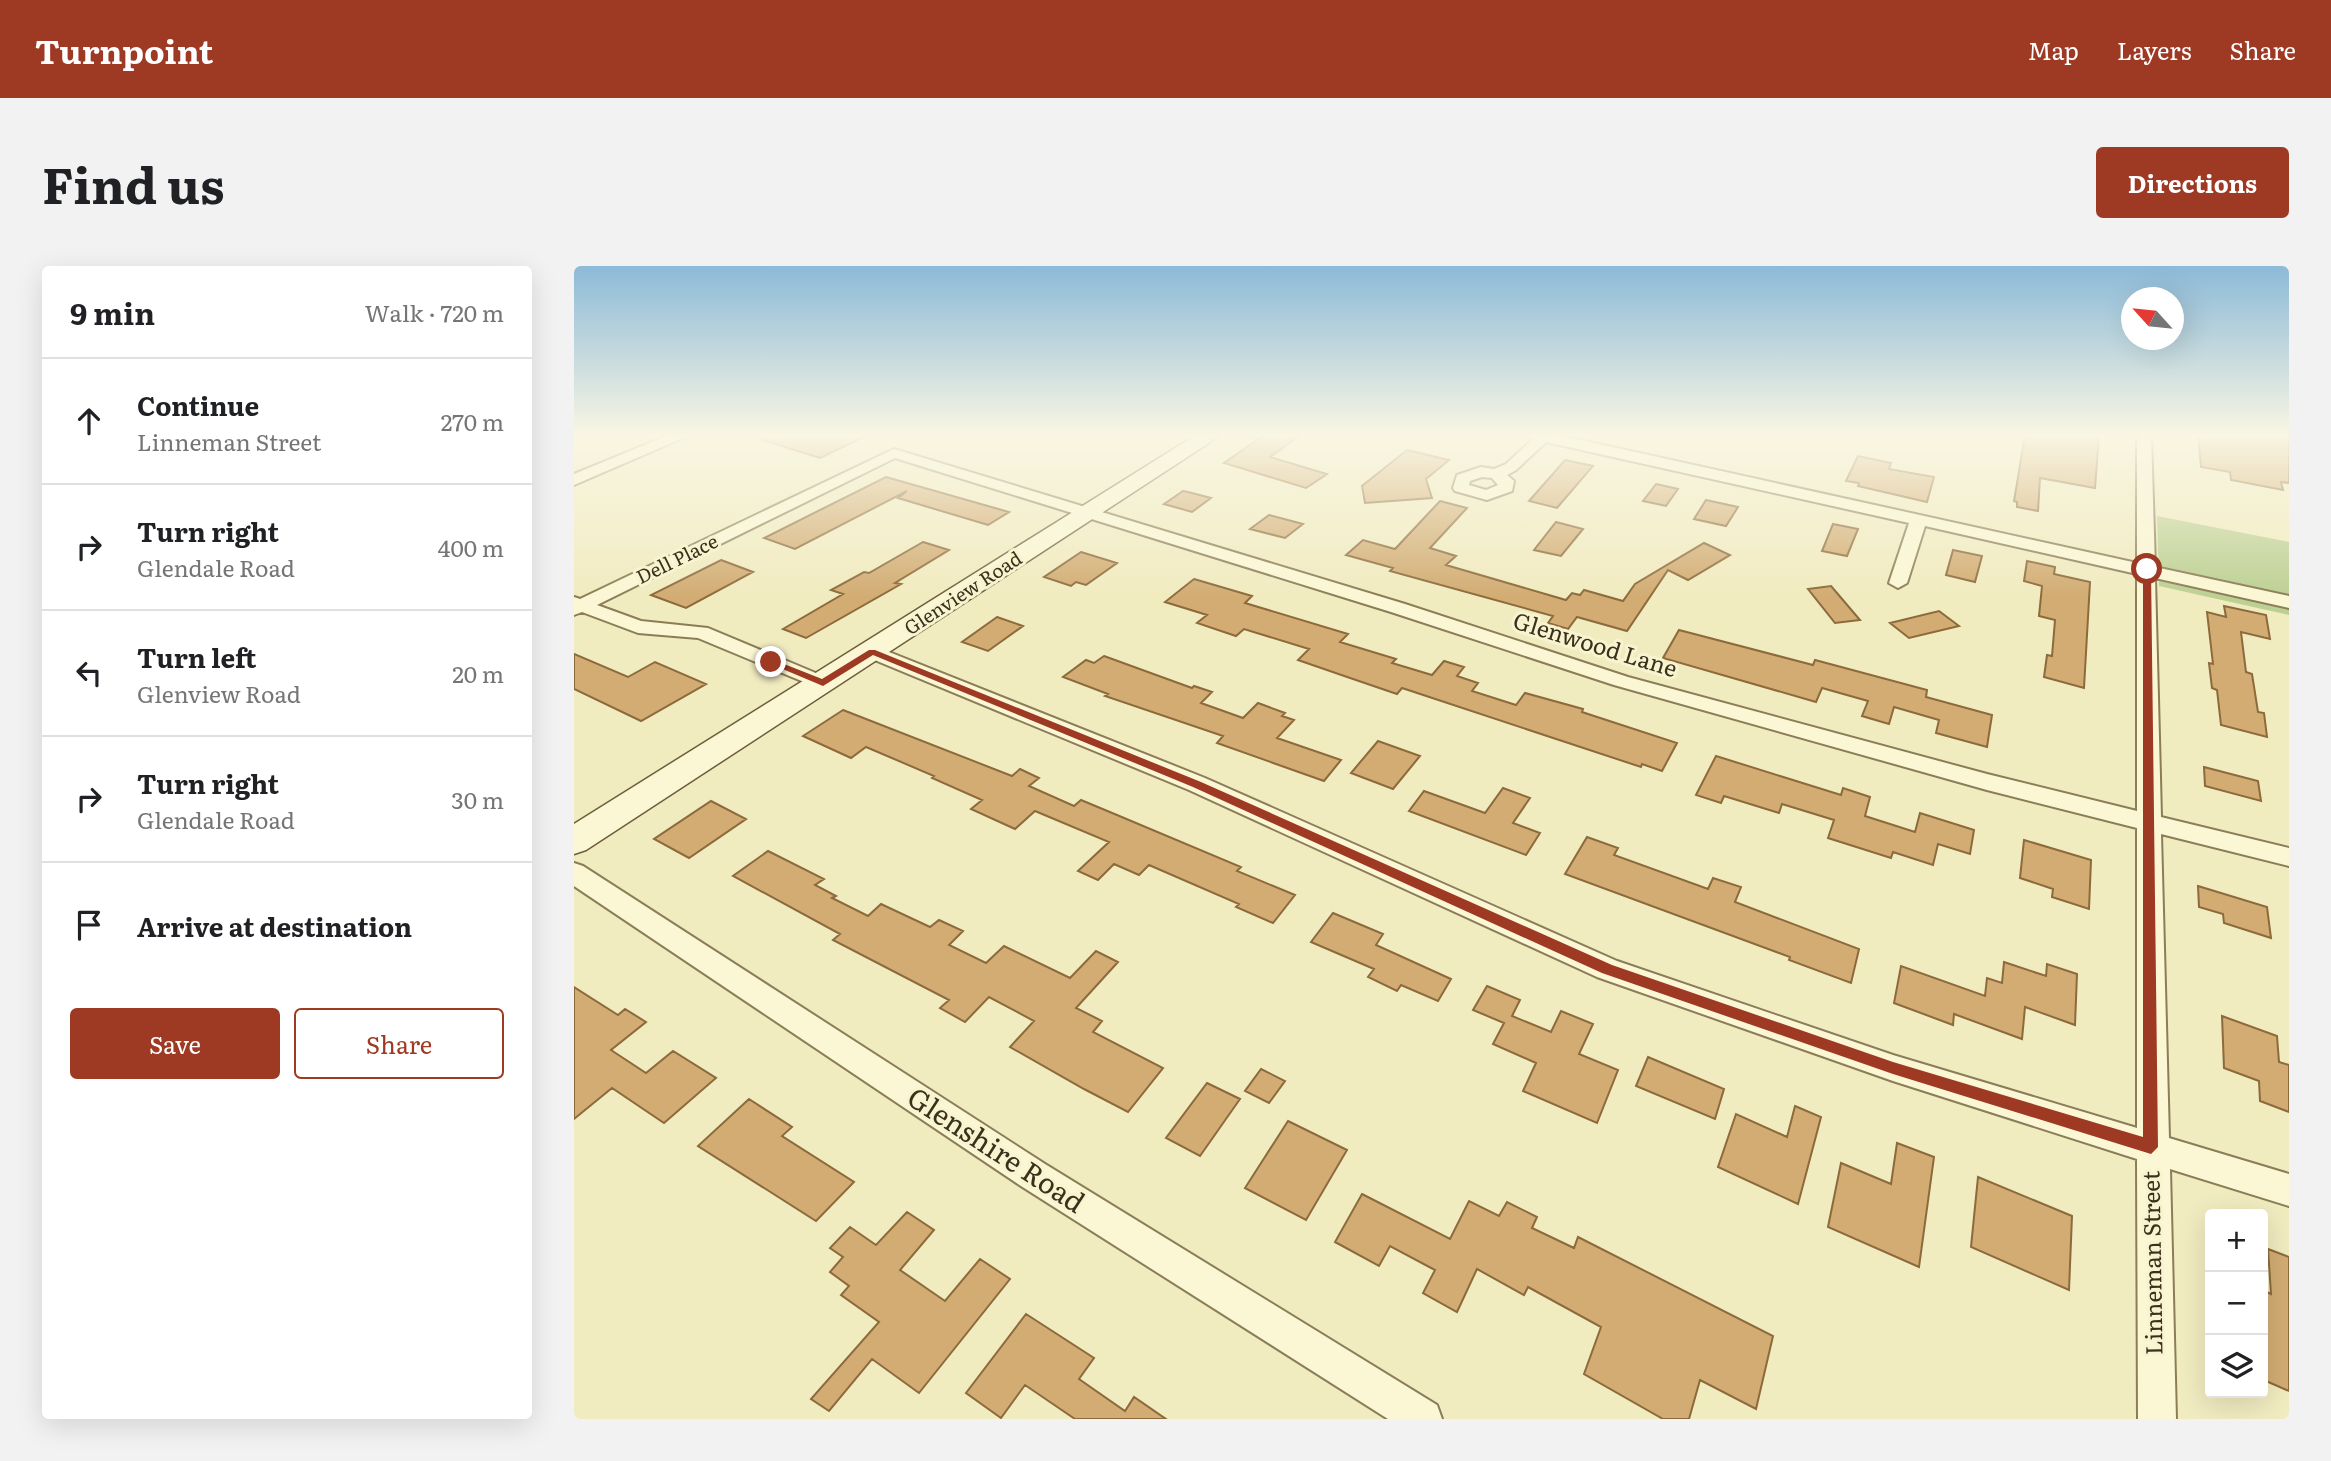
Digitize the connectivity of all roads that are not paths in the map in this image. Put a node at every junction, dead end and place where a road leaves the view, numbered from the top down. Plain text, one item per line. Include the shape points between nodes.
1 (820, 489) edge
2 (1010, 489) edge
3 (1127, 489) edge
4 (1773, 489) edge
5 (2145, 489) edge
6 (1088, 513) junction
7 (1919, 519) junction
8 (2147, 569) junction
9 (1898, 583) dead end
10 (2289, 602) edge
11 (576, 606) edge
12 (872, 652) junction
13 (823, 683) junction
14 (2149, 822) junction
15 (574, 841) edge
16 (2289, 858) edge
17 (574, 873) edge
18 (2151, 1147) junction
19 (2289, 1190) edge
20 (1423, 1419) edge
21 (2157, 1419) edge

1 - 11 street, Dell Place
2 - 6 street, Glenwood Lane
3 - 6 main road, Glenview Road
4 - 7 street
5 - 8 street, Linneman Street
6 - 12 main road, Glenview Road
6 - 14 street, Glenwood Lane via 1621,681
7 - 8 street
7 - 9 street
8 - 10 street
8 - 14 street, Linneman Street
11 - 13 street via 638,626 701,632
12 - 13 main road, Glenview Road
12 - 18 street via 1197,785 1607,969 1893,1068
13 - 15 main road, Glenview Road
14 - 16 street, Glenwood Lane
14 - 18 street, Linneman Street
17 - 20 street, Glenshire Road via 1033,1175
18 - 19 street
18 - 21 street, Linneman Street

